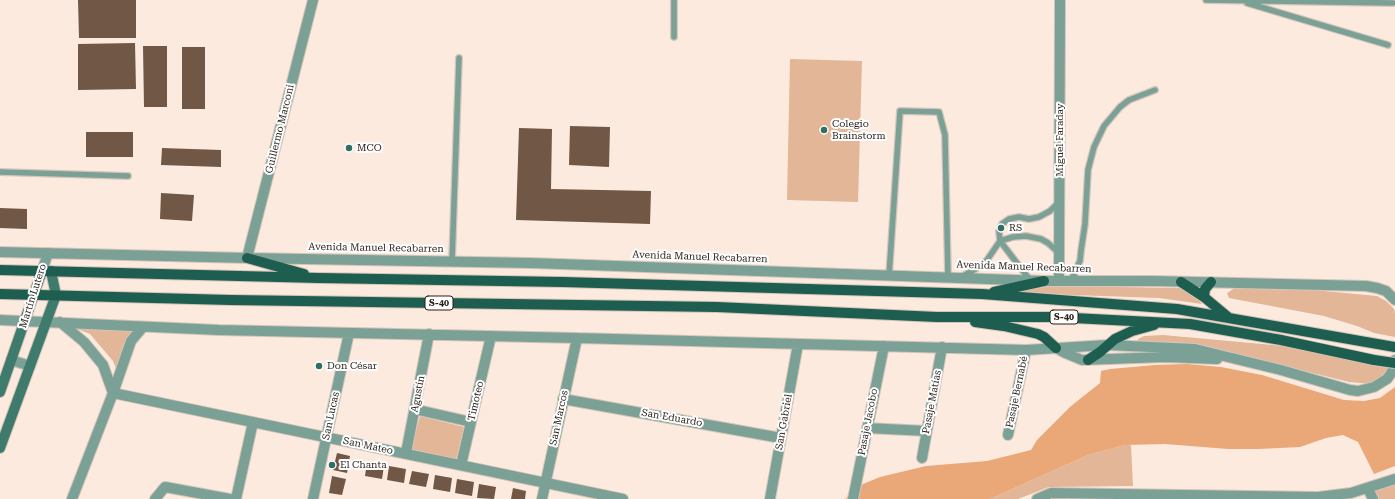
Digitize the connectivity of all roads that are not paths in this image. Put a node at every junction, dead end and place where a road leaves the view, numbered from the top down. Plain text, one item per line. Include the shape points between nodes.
1 (313, 0) edge
2 (674, 0) edge
3 (1060, 0) edge
4 (1206, 0) edge
5 (1239, 0) edge
6 (1393, 3) dead end
7 (674, 37) dead end
8 (1388, 45) dead end
9 (459, 58) dead end
10 (1155, 90) dead end
11 (0, 172) edge
12 (128, 176) dead end
13 (1060, 201) junction
14 (1000, 241) junction
15 (0, 252) edge
16 (48, 253) junction
17 (1059, 254) junction
18 (247, 258) junction
19 (452, 262) junction
20 (0, 270) edge
21 (47, 271) junction
22 (889, 276) junction
23 (948, 277) junction
24 (960, 277) junction
25 (319, 278) junction
26 (1030, 280) junction
27 (1044, 281) junction
28 (1059, 281) junction
29 (1080, 281) junction
30 (1181, 282) junction
31 (1211, 282) junction
32 (0, 294) edge
33 (982, 294) junction
34 (34, 295) junction
35 (56, 295) junction
36 (1204, 297) junction
37 (1395, 300) edge
38 (937, 317) junction
39 (1228, 317) junction
40 (0, 320) edge
41 (25, 321) junction
42 (47, 321) junction
43 (60, 322) junction
44 (1190, 324) junction
45 (142, 328) junction
46 (349, 332) junction
47 (429, 334) junction
48 (491, 336) junction
49 (577, 338) junction
50 (798, 344) junction
51 (1107, 345) junction
52 (884, 346) junction
53 (942, 347) junction
54 (1395, 347) edge
55 (1056, 348) junction
56 (1026, 350) junction
57 (11, 360) junction
58 (1088, 360) junction
59 (1237, 360) junction
60 (1395, 360) edge
61 (1395, 363) edge
62 (30, 366) junction
63 (0, 392) edge
64 (113, 392) junction
65 (563, 399) junction
66 (414, 409) junction
67 (253, 422) junction
68 (471, 422) junction
69 (867, 428) junction
70 (927, 431) junction
71 (1008, 435) dead end
72 (327, 437) junction
73 (781, 438) junction
74 (0, 448) edge
75 (406, 454) junction
76 (922, 458) dead end
77 (461, 465) junction
78 (1395, 479) edge
79 (545, 483) junction
80 (1368, 488) junction
81 (1158, 497) edge
82 (1318, 498) edge
83 (72, 499) edge
84 (155, 499) edge
85 (230, 499) edge
86 (236, 499) edge
87 (314, 499) edge
88 (542, 499) edge
89 (623, 499) edge
90 (770, 499) edge
91 (853, 499) edge
92 (1037, 499) edge
93 (1373, 499) edge

1 - 18 street, Guillermo Marconi
2 - 7 lane
3 - 13 street, Miguel Faraday
4 - 5 lane
5 - 6 lane
5 - 8 lane
9 - 19 lane
10 - 29 lane via 1129,100 1120,107 1104,126 1094,147 1088,170 1080,261 1073,275
11 - 12 lane
13 - 14 lane via 1039,217 1014,217 1005,221 999,231
13 - 17 street, Miguel Faraday
14 - 17 lane via 1020,236 1034,237 1048,243
14 - 24 lane via 987,260
14 - 26 lane
15 - 16 street, Avenida Manuel Recabarren
16 - 18 street, Avenida Manuel Recabarren
16 - 21 street, Martín Lutero
17 - 28 street, Miguel Faraday
18 - 19 street, Avenida Manuel Recabarren
18 - 25 main road
19 - 22 street, Avenida Manuel Recabarren
20 - 21 main road, S-40
21 - 25 main road, S-40
21 - 34 main road, Martín Lutero
21 - 35 main road, Martín Lutero
22 - 23 street, Avenida Manuel Recabarren
22 - 23 lane via 900,111 939,112 945,135
23 - 24 street, Avenida Manuel Recabarren
24 - 26 street, Avenida Manuel Recabarren
25 - 33 main road, S-40
26 - 27 street, Avenida Manuel Recabarren
27 - 28 street, Avenida Manuel Recabarren
27 - 33 main road
28 - 29 street, Avenida Manuel Recabarren
29 - 30 street, Avenida Manuel Recabarren
30 - 31 street, Avenida Manuel Recabarren
30 - 36 main road
31 - 36 main road via 1204,289
31 - 37 street, Avenida Manuel Recabarren via 1366,286 1386,291
32 - 34 main road, S-40
33 - 39 main road, S-40 via 1177,309
34 - 35 main road, S-40
34 - 41 main road, Martín Lutero
35 - 38 main road, S-40 via 231,300 716,306
35 - 42 main road, Martín Lutero
36 - 39 main road
38 - 44 main road, S-40 via 1054,317
38 - 55 main road via 1031,332 1044,337
39 - 54 main road, S-40
40 - 41 street
41 - 42 street
41 - 57 main road, Martín Lutero
42 - 43 street
42 - 62 main road, Martín Lutero
43 - 45 street
43 - 64 street via 84,342 103,365
44 - 51 main road via 1142,328 1122,335
44 - 61 main road, S-40, bridge
45 - 46 street
45 - 64 street via 131,341
46 - 47 street
46 - 72 street, San Lucas
47 - 48 street
47 - 66 street, Agustín
48 - 49 street
48 - 68 street, Timoteo
49 - 50 street
49 - 65 street, San Marcos
50 - 52 street
50 - 73 street, San Gabriel
51 - 55 street
51 - 58 main road
51 - 59 street via 1195,349
52 - 53 street
52 - 69 street, Pasaje Jacobo
53 - 56 street
53 - 70 street, Pasaje Matías
55 - 56 street
55 - 58 street via 1082,360
56 - 71 street, Pasaje Bernabé
57 - 62 street
57 - 63 main road, Martín Lutero
58 - 59 street via 1164,356
59 - 60 street via 1358,391 1374,387 1387,379
62 - 74 main road, Martín Lutero
64 - 67 street, San Mateo
64 - 83 street
65 - 73 street, San Eduardo
65 - 79 street, San Marcos
66 - 68 street
66 - 75 street, Agustín
67 - 72 street, San Mateo
67 - 86 street
68 - 77 street, Timoteo
69 - 70 street
69 - 91 street, Pasaje Jacobo
70 - 76 street, Pasaje Matías
72 - 75 street, San Mateo
72 - 87 street, San Lucas
73 - 90 street, San Gabriel
75 - 77 street, San Mateo
77 - 79 street, San Mateo
78 - 80 street
79 - 88 street, San Marcos
79 - 89 street, San Mateo
80 - 82 street
80 - 93 street
81 - 82 street
81 - 92 street via 1051,493
84 - 85 street via 165,487

